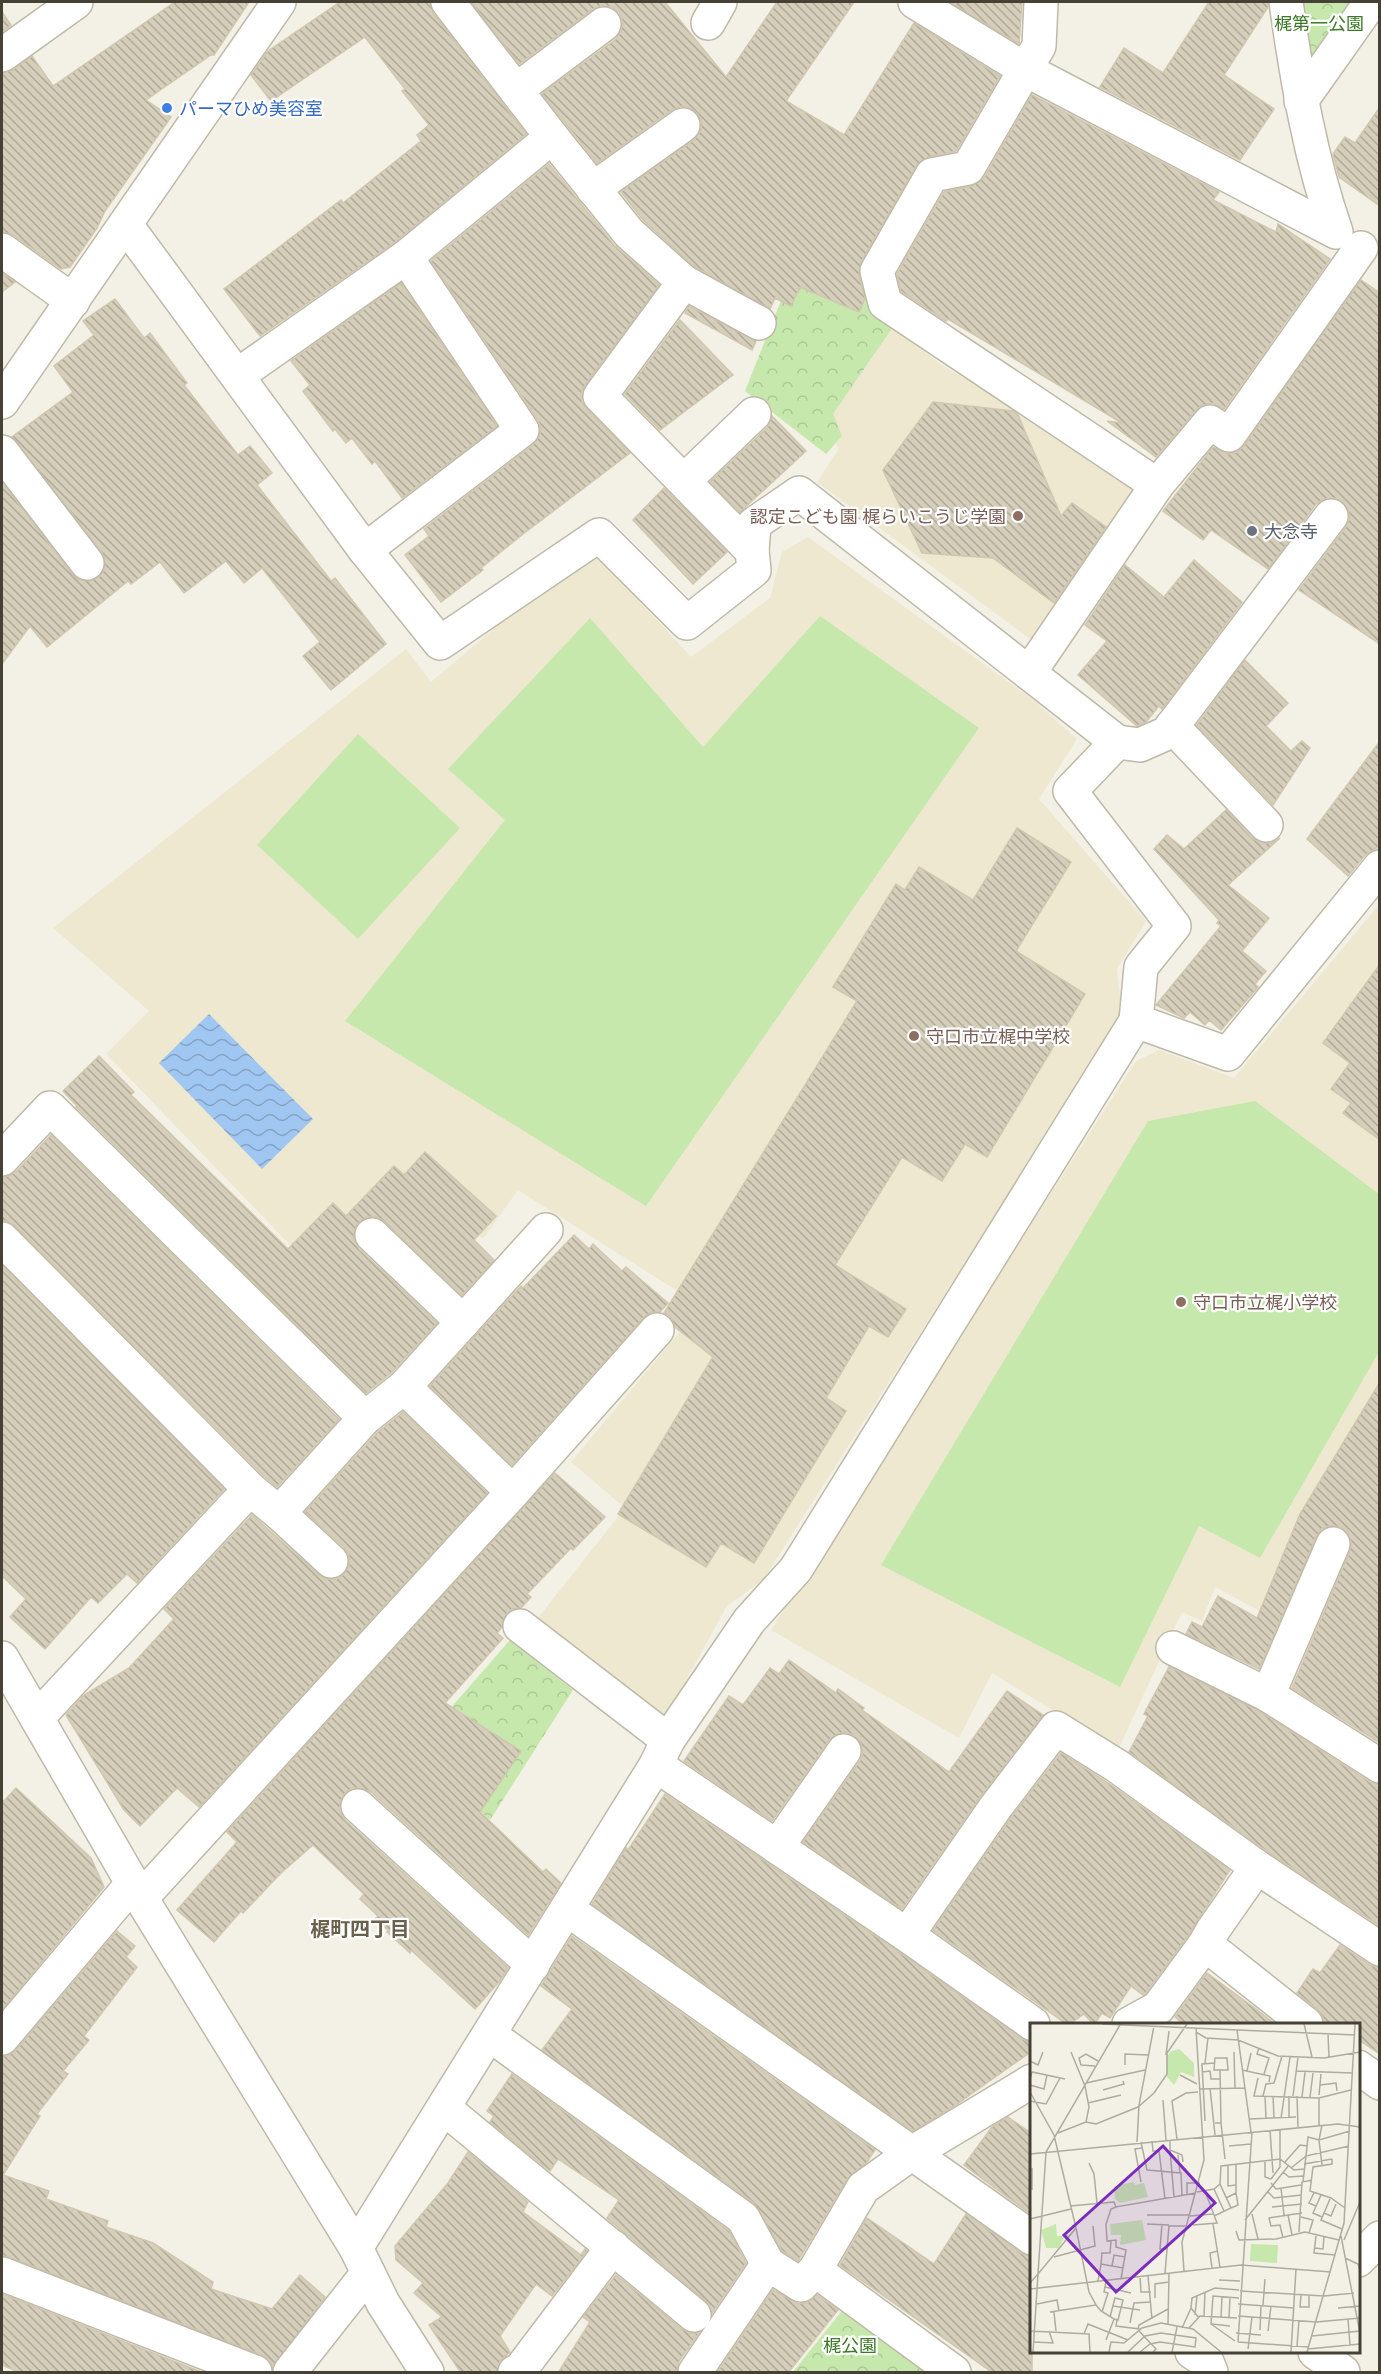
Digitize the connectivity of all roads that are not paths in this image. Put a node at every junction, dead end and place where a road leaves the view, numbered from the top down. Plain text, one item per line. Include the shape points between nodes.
1 (76, 2) edge
2 (279, 2) edge
3 (448, 2) edge
4 (915, 2) edge
5 (1041, 2) edge
6 (1286, 2) edge
7 (1371, 2) edge
8 (604, 24) dead end
9 (2, 56) edge
10 (1026, 70) junction
11 (516, 90) junction
12 (1301, 101) junction
13 (683, 125) dead end
14 (552, 137) junction
15 (593, 189) junction
16 (126, 225) junction
17 (1359, 246) edge
18 (2, 250) edge
19 (406, 257) junction
20 (684, 282) junction
21 (72, 301) junction
22 (759, 323) dead end
23 (238, 375) junction
24 (2, 402) edge
25 (754, 414) dead end
26 (2, 452) edge
27 (684, 481) junction
28 (1157, 485) junction
29 (1331, 516) dead end
30 (365, 550) junction
31 (753, 551) junction
32 (87, 563) dead end
33 (1029, 673) junction
34 (1172, 726) junction
35 (1117, 742) junction
36 (1266, 825) dead end
37 (1380, 867) edge
38 (1136, 1021) junction
39 (2, 1159) edge
40 (546, 1230) dead end
41 (372, 1235) dead end
42 (2, 1239) edge
43 (463, 1322) junction
44 (657, 1330) dead end
45 (404, 1387) junction
46 (364, 1418) junction
47 (250, 1489) junction
48 (513, 1492) junction
49 (279, 1513) junction
50 (1333, 1544) dead end
51 (331, 1561) dead end
52 (520, 1626) dead end
53 (1173, 1648) dead end
54 (2, 1658) edge
55 (1268, 1695) junction
56 (37, 1718) junction
57 (844, 1750) dead end
58 (662, 1752) junction
59 (1379, 1764) edge
60 (357, 1806) dead end
61 (777, 1847) junction
62 (1257, 1867) junction
63 (137, 1890) junction
64 (567, 1909) junction
65 (907, 1935) junction
66 (1205, 1944) junction
67 (1380, 1949) edge
68 (533, 1965) junction
69 (1031, 2023) edge
70 (1132, 2023) edge
71 (1304, 2023) edge
72 (490, 2035) junction
73 (2, 2038) edge
74 (1360, 2068) edge
75 (1030, 2082) edge
76 (1380, 2083) edge
77 (444, 2108) junction
78 (912, 2153) junction
79 (1030, 2237) edge
80 (1380, 2238) edge
81 (613, 2247) junction
82 (1360, 2259) edge
83 (362, 2260) junction
84 (768, 2264) junction
85 (815, 2270) junction
86 (2, 2274) edge
87 (694, 2315) dead end
88 (1194, 2353) edge
89 (1316, 2353) edge
90 (255, 2373) edge
91 (290, 2373) edge
92 (427, 2373) edge
93 (515, 2373) edge
94 (695, 2373) edge
95 (954, 2373) edge
96 (1211, 2373) edge
97 (1343, 2373) edge

1 - 9 street
2 - 16 street
3 - 11 street
4 - 10 street
5 - 10 street via 1039,46
6 - 12 street
7 - 12 street
8 - 11 street
10 - 17 street
10 - 28 street via 968,168 932,175 877,271 885,303
11 - 14 street
12 - 17 street via 1319,183
13 - 15 street
14 - 15 street
14 - 19 street
15 - 20 street via 629,233
16 - 21 street
16 - 23 street
17 - 28 street via 1229,435 1210,422
18 - 21 street
19 - 23 street
19 - 30 street via 522,430
20 - 22 street
20 - 27 street via 600,396
21 - 24 street
23 - 30 street
25 - 27 street
26 - 32 street
27 - 31 street
28 - 33 street
29 - 34 street
30 - 31 street via 440,643 599,535 687,623 754,570
31 - 33 street via 754,524 799,493
33 - 35 street
34 - 35 street via 1167,733 1140,745
34 - 36 street
35 - 38 street via 1070,791 1174,926 1141,967
37 - 38 street via 1228,1054
38 - 58 street via 796,1569 749,1622
39 - 46 street via 50,1108
40 - 43 street
41 - 43 street
42 - 47 street
43 - 45 street
44 - 48 street
45 - 46 street
45 - 48 street
46 - 49 street
47 - 49 street
47 - 56 street
48 - 63 street
49 - 51 street
50 - 55 street
52 - 58 street
53 - 55 street
54 - 56 street
55 - 59 street
56 - 63 street
57 - 61 street
58 - 61 street
58 - 64 street
60 - 68 street
61 - 65 street
62 - 65 street via 1117,1766 1056,1728
62 - 66 street
62 - 67 street
63 - 73 street
63 - 83 street
64 - 68 street
64 - 78 street
65 - 69 street
66 - 70 street via 1158,2008
66 - 71 street
68 - 72 street
72 - 77 street
72 - 84 street via 743,2218
74 - 76 street
75 - 78 street
77 - 81 street
77 - 83 street
78 - 79 street
78 - 85 street via 863,2188
80 - 82 street
81 - 87 street
81 - 93 street
83 - 91 street
83 - 92 street via 383,2303
84 - 85 street via 801,2285
84 - 94 street
85 - 95 street
86 - 90 street
88 - 96 street via 1207,2362
89 - 97 street

